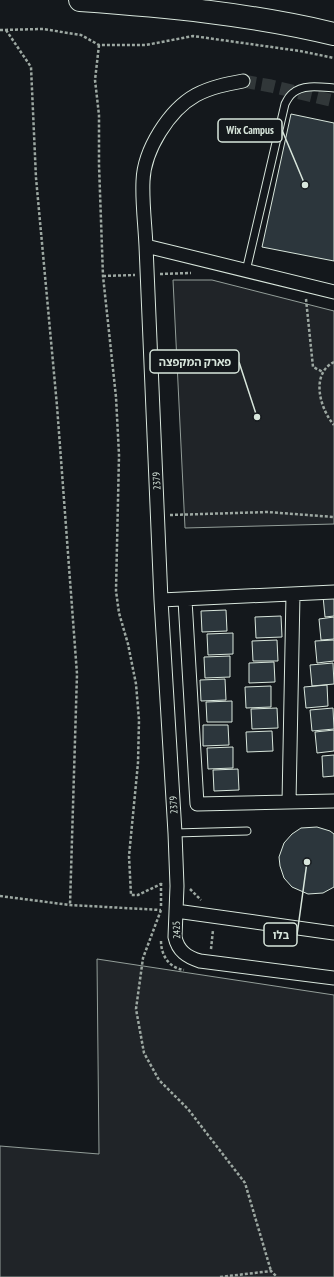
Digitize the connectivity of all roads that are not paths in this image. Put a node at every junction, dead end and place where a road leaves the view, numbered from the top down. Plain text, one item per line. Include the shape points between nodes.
1 (80, 0) edge
2 (334, 34) edge
3 (243, 81) tunnel mouth
4 (334, 88) edge
5 (146, 246) junction
6 (246, 271) junction
7 (334, 292) edge
8 (334, 592) edge
9 (294, 594) junction
10 (161, 600) junction
11 (185, 600) junction
12 (334, 801) edge
13 (289, 802) junction
14 (247, 831) dead end
15 (175, 833) junction
16 (176, 911) junction
17 (334, 932) edge
18 (334, 978) edge

1 - 2 highway via 204,11 273,21
3 - 5 street, 2379 via 222,85 196,95 181,105 168,119 158,136 148,155 143,180
4 - 6 lane via 300,89 292,93 285,104
5 - 6 street
5 - 10 street, 2379
6 - 7 street
8 - 9 street
9 - 11 street
9 - 13 street
10 - 11 street
10 - 15 street, 2379
11 - 13 street via 197,804
12 - 13 street
14 - 15 lane
15 - 16 street, 2379
16 - 17 street, 2425 via 215,912
16 - 18 street, 2425 via 176,944 185,955 192,958

